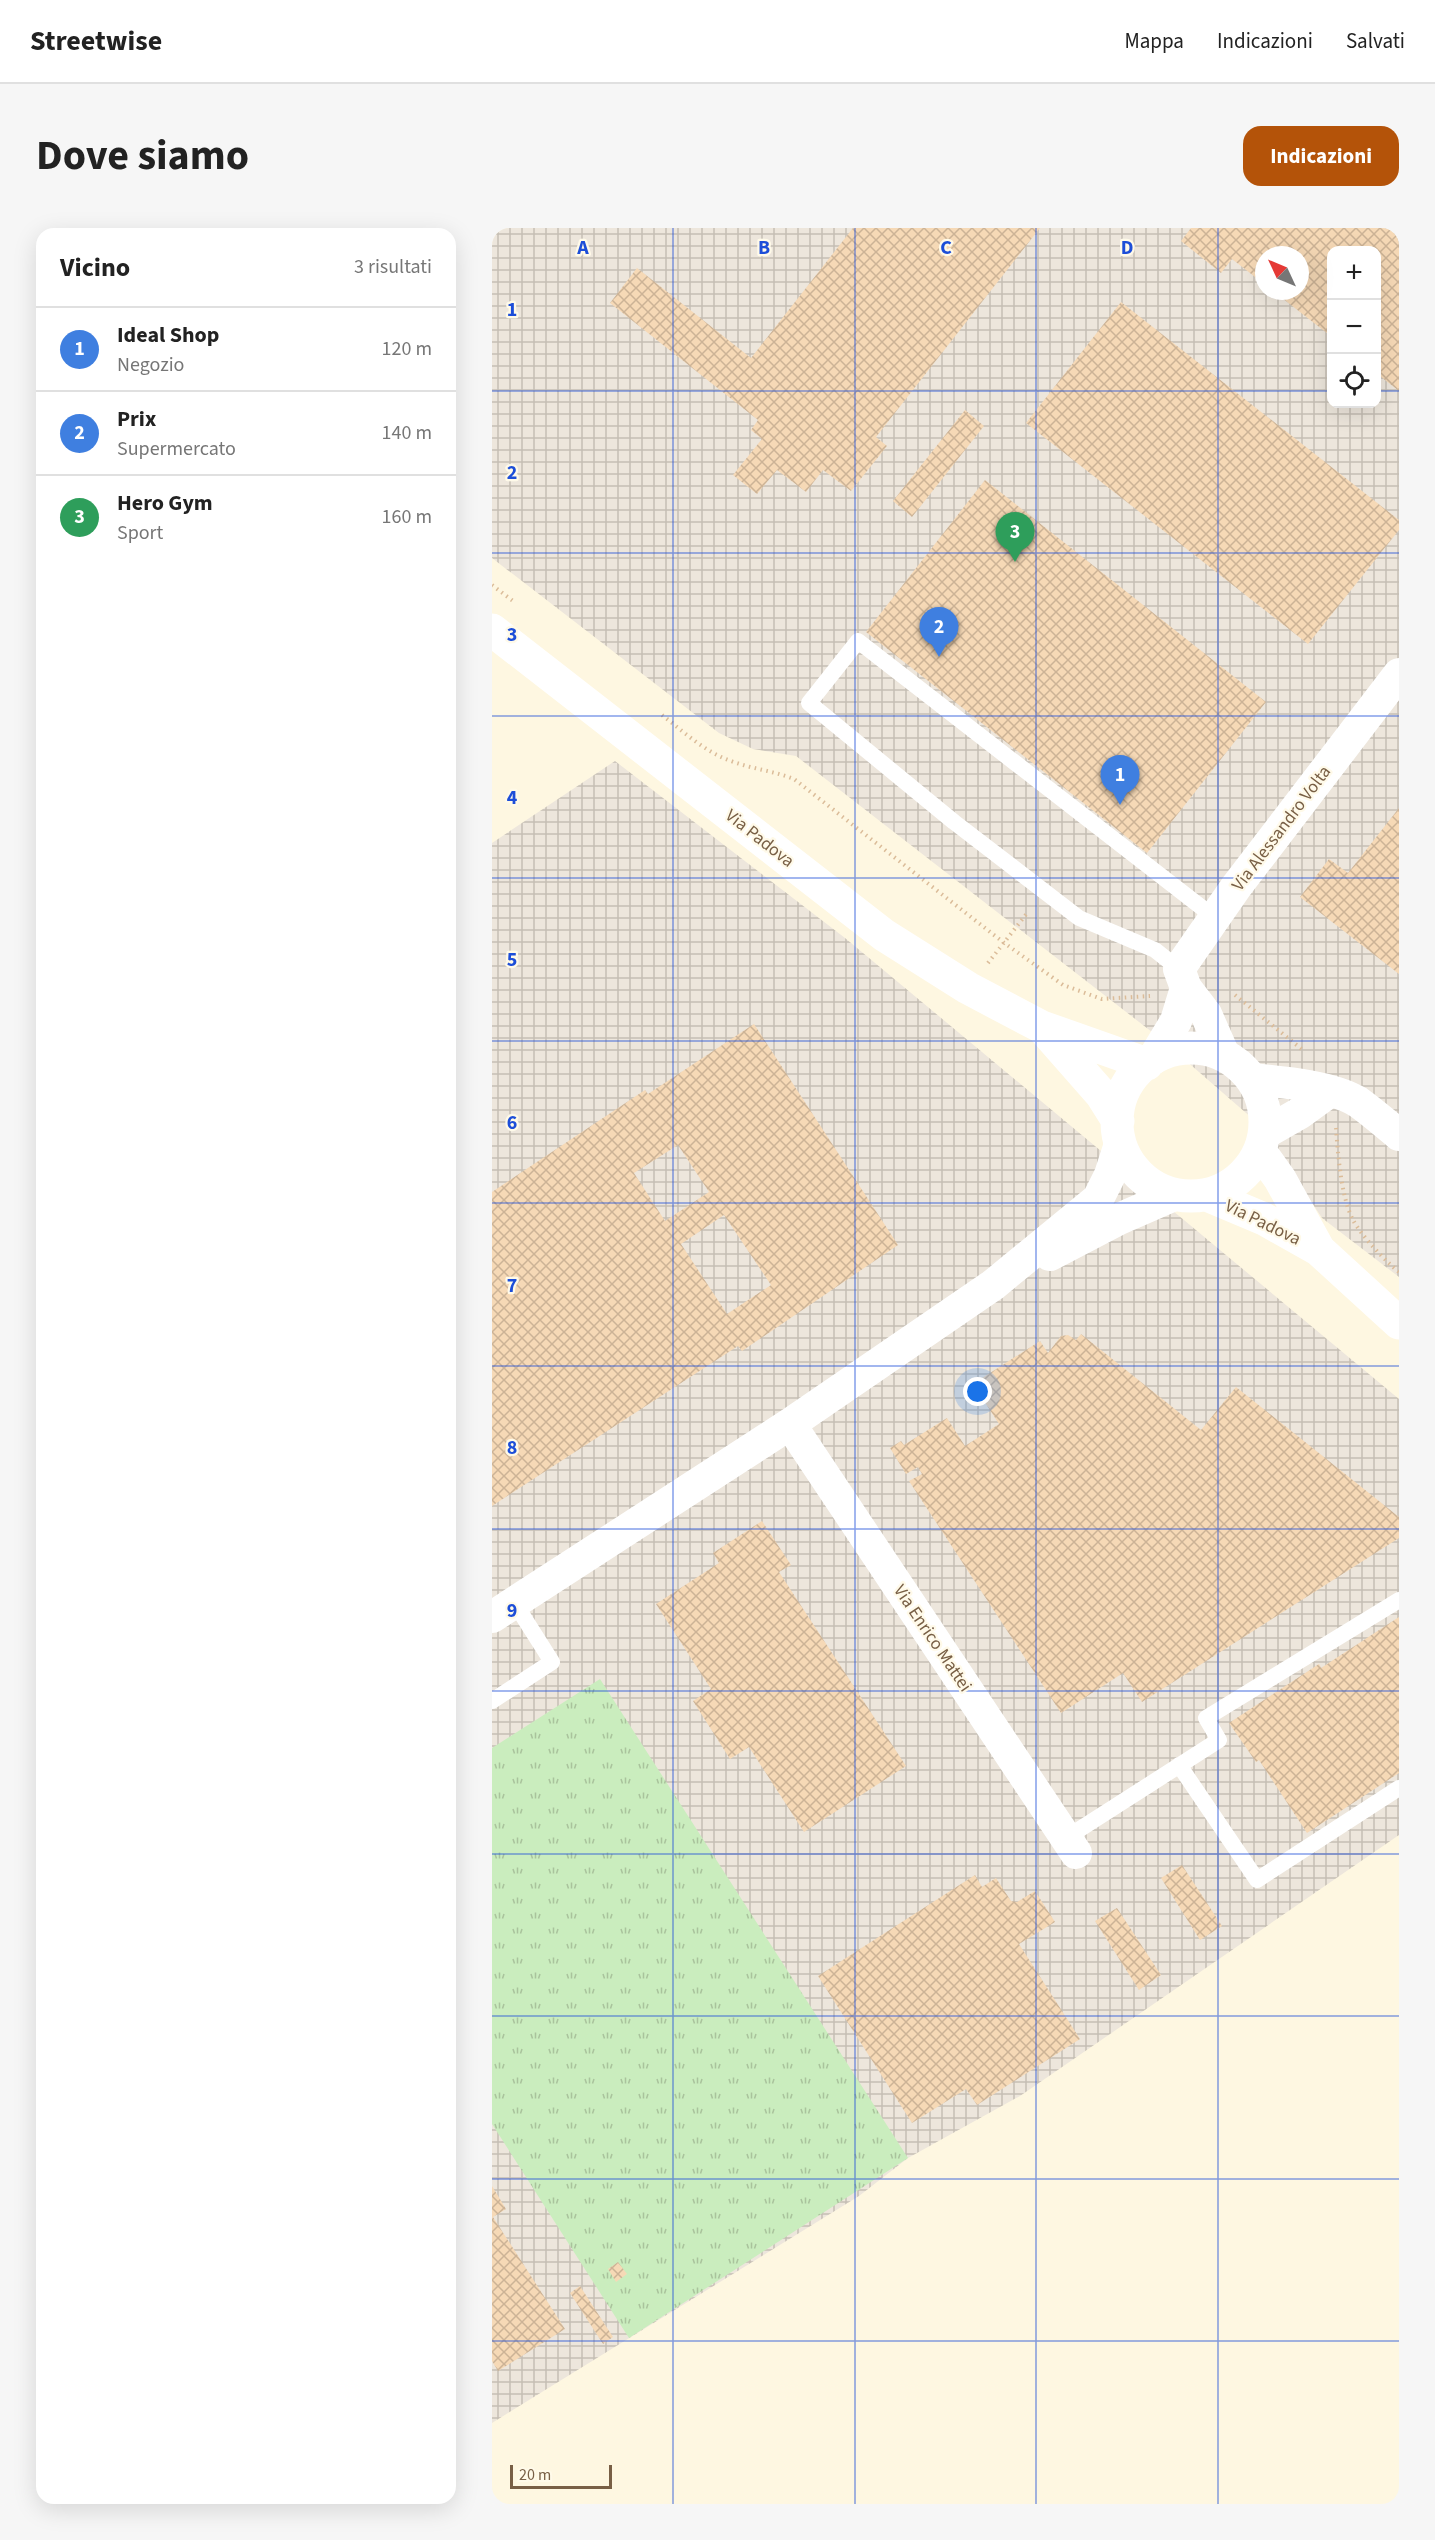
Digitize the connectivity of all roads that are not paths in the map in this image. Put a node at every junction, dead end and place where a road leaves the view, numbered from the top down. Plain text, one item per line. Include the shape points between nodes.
1 (492, 630) edge
2 (1399, 674) edge
3 (1214, 917) junction
4 (1175, 984) junction
5 (1042, 1027) junction
6 (1224, 1055) junction
7 (1150, 1062) junction
8 (1252, 1079) junction
9 (1332, 1104) junction
10 (1119, 1132) junction
11 (1399, 1135) edge
12 (1262, 1142) junction
13 (1174, 1195) junction
14 (1207, 1195) junction
15 (1319, 1250) junction
16 (993, 1285) junction
17 (1399, 1323) edge
18 (790, 1424) junction
19 (1399, 1600) edge
20 (503, 1610) edge
21 (492, 1701) edge
22 (1179, 1765) junction
23 (1399, 1788) edge
24 (1071, 1845) joint

1 - 5 main road, Via Padova via 884,935 968,988
2 - 3 street, Via Alessandro Volta
3 - 4 street, Via Alessandro Volta
3 - 4 lane via 858,641 809,703 1079,918 1155,950
4 - 6 street via 1206,1014
4 - 7 street, Via Alessandro Volta via 1176,1021
5 - 7 main road, Via Padova
5 - 10 main road, Via Padova via 1101,1094
6 - 7 main road via 1188,1048 1170,1051
6 - 8 main road
7 - 10 main road via 1127,1085 1121,1099
8 - 9 street via 1295,1084
8 - 12 main road via 1263,1105
9 - 11 street via 1357,1101
9 - 12 street via 1300,1113
10 - 13 main road via 1126,1157 1139,1175
10 - 16 street via 1110,1175 1098,1198
12 - 14 main road via 1247,1172 1229,1186
12 - 15 main road, Via Padova
13 - 14 main road
13 - 16 street
14 - 15 main road, Via Padova via 1263,1219
15 - 17 main road, Via Padova
16 - 18 street
18 - 20 street
18 - 24 street, Via Enrico Mattei
19 - 22 lane via 1206,1718 1219,1740
20 - 21 lane via 552,1662
22 - 23 lane via 1257,1880
22 - 24 lane

